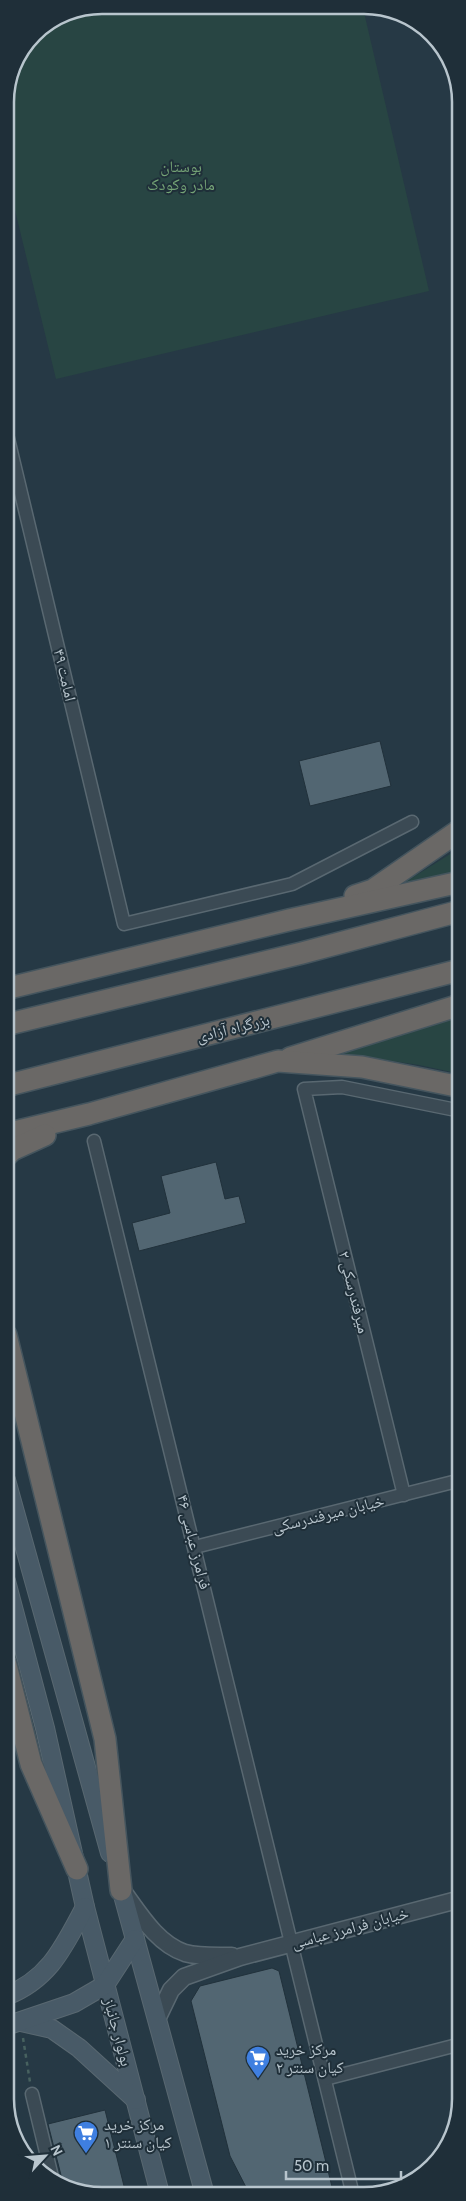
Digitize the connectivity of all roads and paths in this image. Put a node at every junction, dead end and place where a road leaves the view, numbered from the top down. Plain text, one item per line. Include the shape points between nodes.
1 (14, 464) edge
2 (412, 822) dead end
3 (452, 836) edge
4 (452, 884) edge
5 (452, 912) edge
6 (289, 920) junction
7 (452, 972) edge
8 (14, 987) edge
9 (452, 1007) edge
10 (14, 1023) edge
11 (278, 1061) junction
12 (14, 1084) edge
13 (452, 1085) edge
14 (452, 1109) edge
15 (89, 1114) junction
16 (14, 1132) edge
17 (94, 1141) dead end
18 (14, 1149) edge
19 (14, 1368) edge
20 (452, 1482) edge
21 (404, 1495) junction
22 (14, 1509) edge
23 (195, 1547) junction
24 (14, 1611) edge
25 (14, 1697) edge
26 (77, 1869) junction
27 (121, 1890) junction
28 (452, 1901) edge
29 (85, 1907) junction
30 (135, 1939) junction
31 (292, 1943) junction
32 (240, 1957) junction
33 (105, 1985) junction
34 (14, 1992) edge
35 (14, 2000) edge
36 (156, 2019) junction
37 (14, 2022) edge
38 (14, 2024) edge
39 (14, 2024) edge
40 (14, 2028) edge
41 (452, 2046) edge
42 (325, 2079) junction
43 (32, 2094) joint
44 (136, 2100) junction
45 (50, 2171) edge
46 (158, 2187) edge
47 (203, 2187) edge
48 (351, 2187) edge

1 - 2 street, امامت ۴۹ via 124,924 292,884
3 - 6 highway via 373,890
4 - 6 highway
5 - 10 highway via 302,953
6 - 8 highway
7 - 12 highway, بزرگراه آزادی
9 - 11 highway
11 - 13 highway via 362,1067
11 - 15 highway
14 - 21 street, میرفندرسکی ۲ via 342,1087 304,1089
15 - 16 highway
15 - 18 highway
17 - 23 street, فرامرز عباسی ۴۶
19 - 27 highway via 105,1740
20 - 21 street, خیابان میرفندرسکی
21 - 23 street, خیابان میرفندرسکی
22 - 27 main road
23 - 31 street, فرامرز عباسی ۴۶
24 - 26 main road, بولوار جانباز
25 - 26 highway via 31,1764
26 - 29 main road, بولوار جانباز
27 - 30 main road
27 - 32 street via 169,1946 186,1954
28 - 31 street, خیابان فرامرز عباسی
29 - 33 main road, بولوار جانباز
29 - 34 main road via 61,1954 35,1981
30 - 33 main road
30 - 36 main road
31 - 32 street, خیابان فرامرز عباسی
31 - 42 street, فرامرز عباسی ۴۶
32 - 36 street via 184,1977 170,1990
33 - 38 main road via 74,2003
33 - 44 main road, بولوار جانباز
35 - 37 main road via 21,2006
36 - 47 main road
39 - 44 main road via 52,2030 79,2048
40 - 43 path
41 - 42 street
42 - 48 street, فرامرز عباسی ۴۶
43 - 45 street
44 - 46 main road, بولوار جانباز

